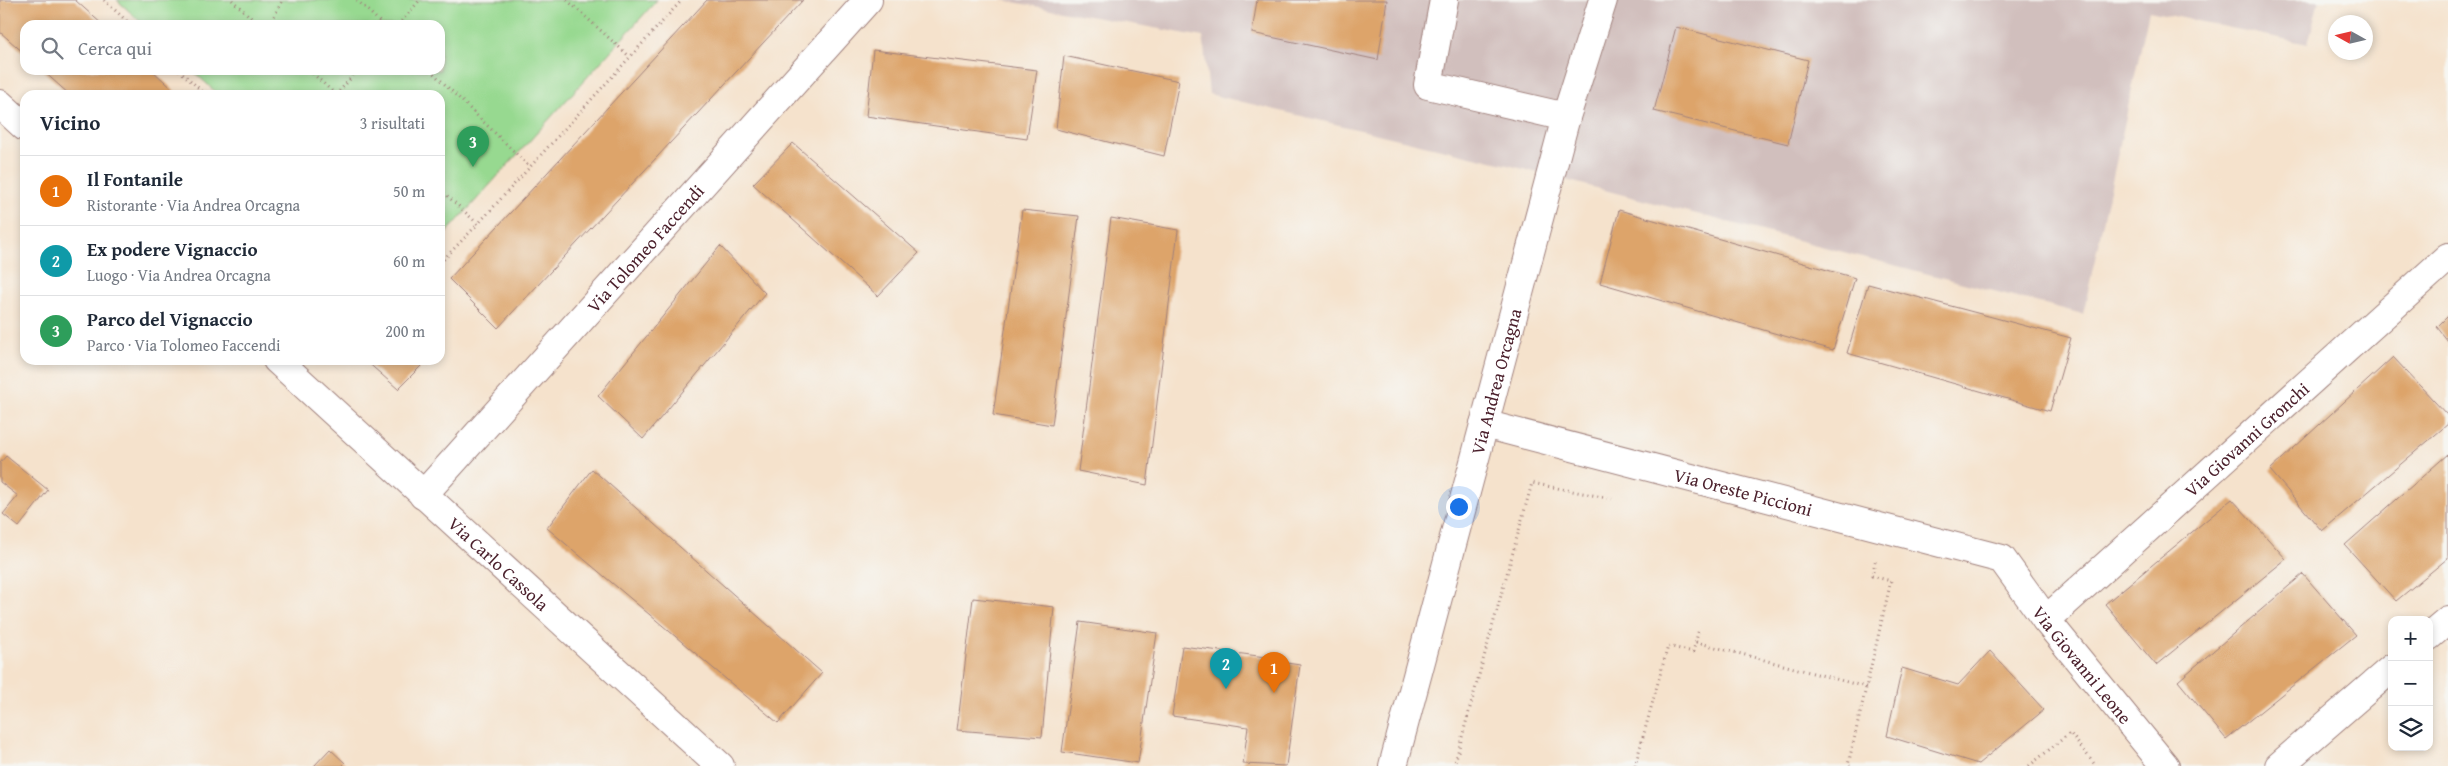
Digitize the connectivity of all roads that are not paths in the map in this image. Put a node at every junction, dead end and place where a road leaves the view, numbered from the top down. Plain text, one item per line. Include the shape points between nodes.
1 (868, 0) edge
2 (1444, 0) edge
3 (1603, 0) edge
4 (0, 104) edge
5 (1566, 117) junction
6 (20, 122) edge
7 (2448, 257) edge
8 (282, 365) edge
9 (1484, 424) junction
10 (423, 495) junction
11 (2002, 559) joint
12 (2046, 620) junction
13 (2448, 620) edge
14 (2433, 633) edge
15 (2388, 671) edge
16 (720, 766) edge
17 (1393, 766) edge
18 (2166, 766) edge
19 (2279, 766) edge

1 - 10 street, Via Tolomeo Faccendi
2 - 5 street via 1428,85
3 - 5 street, Via Andrea Orcagna
4 - 6 street
5 - 9 street, Via Andrea Orcagna
7 - 12 street, Via Giovanni Gronchi
8 - 10 street, Via Carlo Cassola
9 - 11 street, Via Oreste Piccioni
9 - 17 street, Via Andrea Orcagna
10 - 16 street, Via Carlo Cassola
11 - 12 street, Via Giovanni Leone
12 - 18 street, Via Giovanni Leone
13 - 14 street
15 - 19 street

